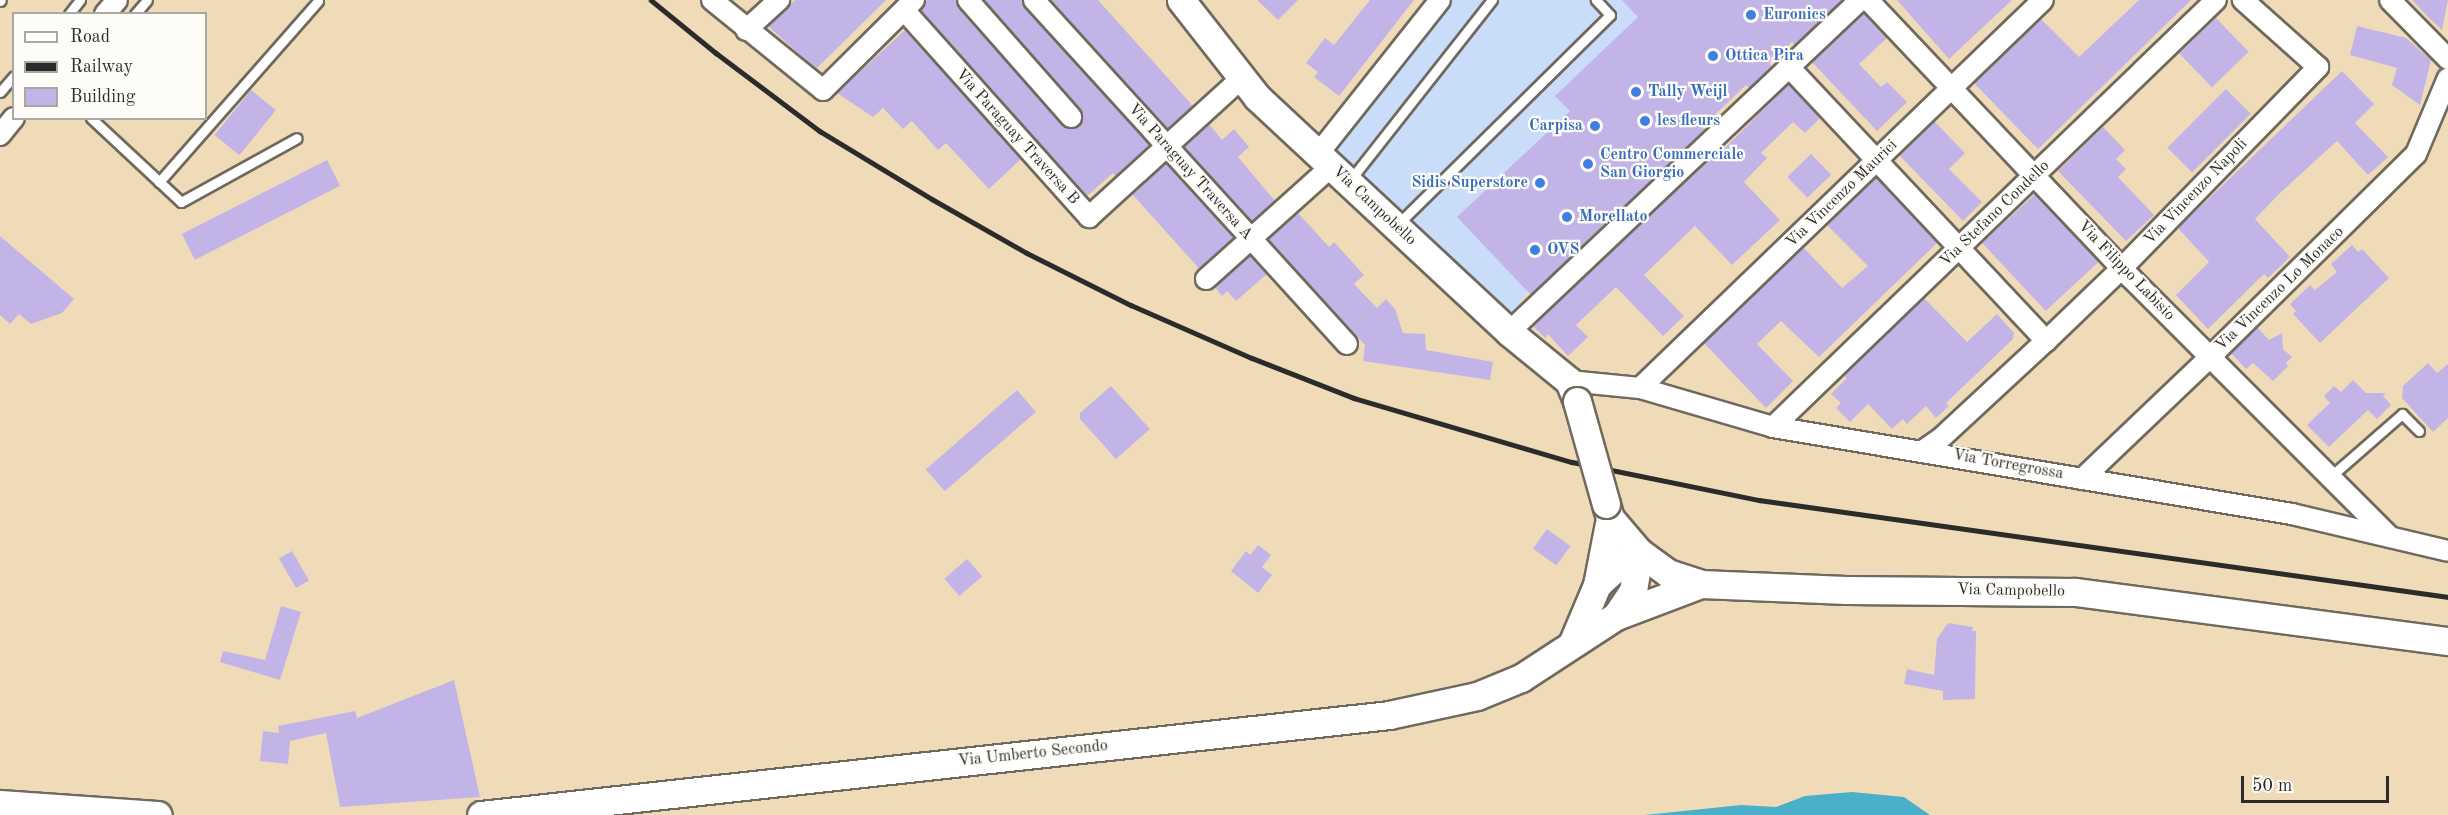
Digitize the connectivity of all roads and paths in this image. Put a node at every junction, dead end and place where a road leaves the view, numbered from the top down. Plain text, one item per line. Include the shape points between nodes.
1 (80, 0) edge
2 (117, 0) edge
3 (147, 0) edge
4 (712, 0) edge
5 (779, 0) edge
6 (968, 0) edge
7 (1034, 0) edge
8 (1181, 0) edge
9 (1440, 0) edge
10 (1492, 0) edge
11 (1596, 0) edge
12 (1860, 0) edge
13 (1868, 0) edge
14 (2043, 0) edge
15 (2216, 0) edge
16 (2243, 0) edge
17 (2390, 0) edge
18 (318, 1) edge
19 (909, 5) edge
20 (71, 12) edge
21 (107, 12) edge
22 (137, 12) edge
23 (746, 30) junction
24 (2448, 58) edge
25 (1789, 67) junction
26 (12, 78) edge
27 (1242, 78) junction
28 (2447, 84) edge
29 (1952, 88) junction
30 (0, 92) edge
31 (1071, 117) dead end
32 (12, 120) edge
33 (93, 120) edge
34 (0, 135) edge
35 (297, 138) dead end
36 (1167, 146) junction
37 (1877, 161) junction
38 (1332, 168) junction
39 (2035, 176) junction
40 (159, 182) junction
41 (1396, 227) junction
42 (1251, 239) junction
43 (1959, 248) junction
44 (2122, 268) junction
45 (1206, 279) dead end
46 (1509, 332) junction
47 (2046, 342) junction
48 (1347, 344) dead end
49 (2210, 357) junction
50 (1640, 388) junction
51 (1573, 391) junction
52 (1773, 427) junction
53 (2419, 431) dead end
54 (1924, 450) junction
55 (2330, 477) junction
56 (2082, 478) junction
57 (1608, 511) junction
58 (2390, 537) junction
59 (2448, 550) edge
60 (1639, 552) junction
61 (1701, 584) junction
62 (1597, 585) junction
63 (1616, 616) junction
64 (2448, 641) edge
65 (1571, 645) junction
66 (0, 804) edge
67 (158, 815) edge
68 (481, 815) edge

1 - 20 lane
2 - 21 street
3 - 22 lane
4 - 23 street
5 - 23 street
6 - 31 street
7 - 36 street, Via Paraguay Traversa A
8 - 27 main road, Via Campobello
9 - 38 street
10 - 38 lane
11 - 41 lane via 1610,15
12 - 25 street
13 - 29 street, Via Filippo Labisio
14 - 29 street, Via Vincenzo Maurici
15 - 39 street, Via Stefano Condello
16 - 44 street, Via Vincenzo Napoli via 2318,67
17 - 24 street
18 - 40 lane
19 - 23 street via 823,90
19 - 36 street, Via Paraguay Traversa B via 1089,217
25 - 37 street
25 - 46 street
26 - 30 lane
27 - 36 street, Via Paraguay Traversa B
27 - 38 main road, Via Campobello
28 - 49 street, Via Vincenzo Lo Monaco via 2416,154
29 - 37 street, Via Vincenzo Maurici
29 - 39 street, Via Filippo Labisio
32 - 34 street
33 - 40 lane
35 - 40 lane via 181,202
36 - 42 street, Via Paraguay Traversa A
37 - 43 street
37 - 50 street, Via Vincenzo Maurici
38 - 41 main road, Via Campobello
38 - 42 street
39 - 43 street, Via Stefano Condello
39 - 44 street, Via Filippo Labisio
41 - 46 main road, Via Campobello
42 - 45 street
42 - 48 street, Via Paraguay Traversa A
43 - 47 street
43 - 52 street, Via Stefano Condello
44 - 47 street, Via Vincenzo Napoli
44 - 49 street, Via Filippo Labisio
46 - 51 main road, Via Campobello
47 - 54 street, Via Vincenzo Napoli
49 - 55 street, Via Filippo Labisio
49 - 56 street, Via Vincenzo Lo Monaco
50 - 51 street, Via Torregrossa
50 - 52 street, Via Torregrossa
51 - 57 main road, bridge
52 - 54 street, Via Torregrossa
53 - 55 lane via 2402,414
54 - 56 street, Via Torregrossa
55 - 58 street, Via Filippo Labisio
56 - 58 street, Via Torregrossa via 2292,514
57 - 60 main road, Via Campobello
57 - 62 main road
58 - 59 street, Via Torregrossa
60 - 61 main road, Via Campobello via 1668,573
60 - 62 main road
60 - 63 main road via 1633,591
61 - 63 main road
61 - 64 main road, Via Campobello via 2075,592
62 - 65 main road
63 - 65 main road, Via Umberto Secondo
65 - 68 main road, Via Umberto Secondo via 1521,678 1477,696 1389,716
66 - 67 main road

